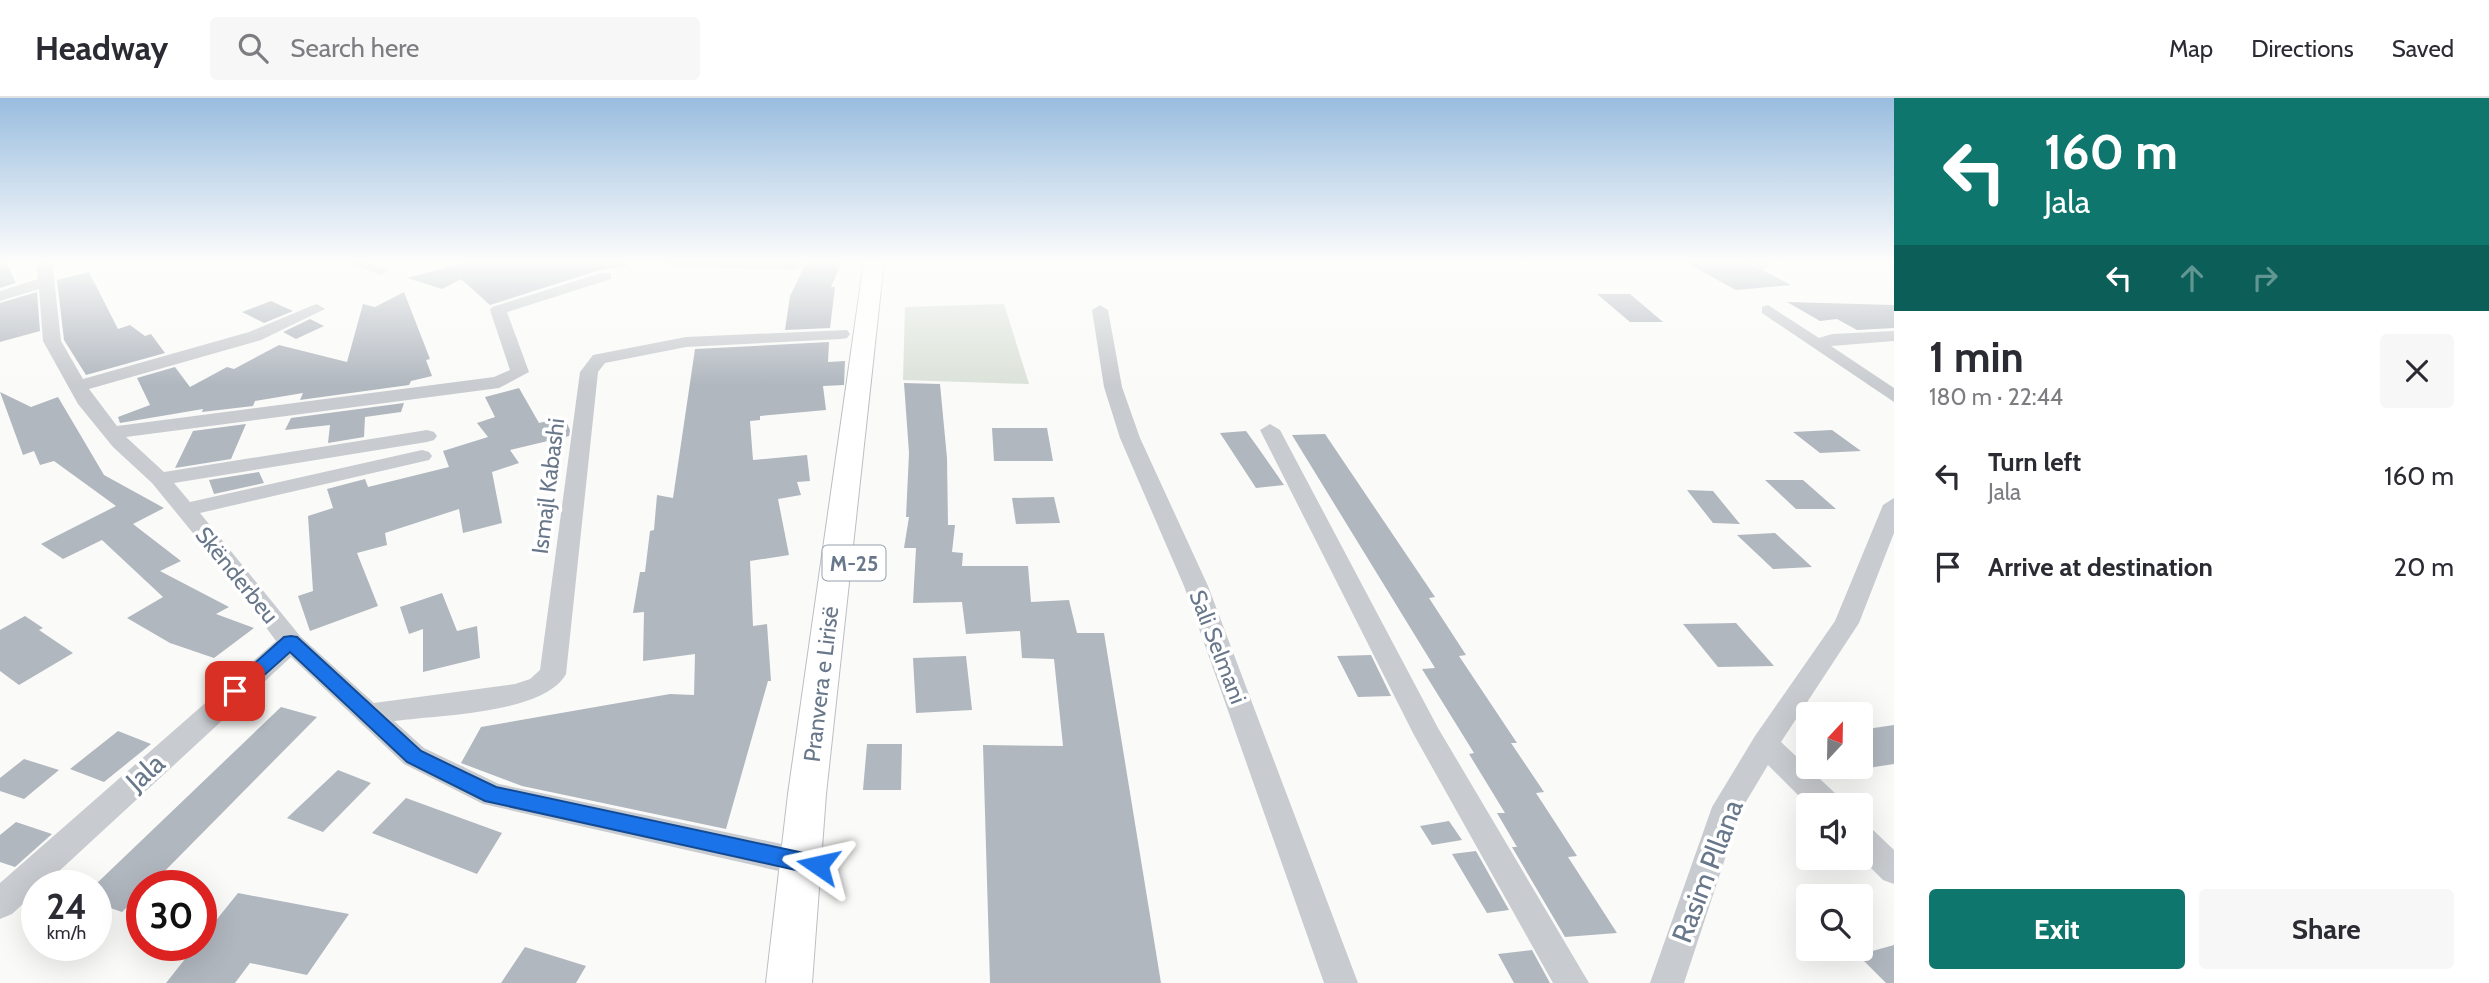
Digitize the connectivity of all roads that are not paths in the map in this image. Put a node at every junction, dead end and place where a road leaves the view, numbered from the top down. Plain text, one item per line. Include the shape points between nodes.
1 (47, 302) edge
2 (522, 302) edge
3 (869, 302) edge
4 (885, 302) edge
5 (317, 309) dead end
6 (1100, 310) dead end
7 (1768, 310) dead end
8 (841, 334) dead end
9 (1894, 336) edge
10 (1818, 345) junction
11 (78, 386) junction
12 (1894, 396) edge
13 (1270, 429) dead end
14 (111, 433) junction
15 (159, 479) junction
16 (1894, 505) edge
17 (185, 510) junction
18 (1888, 537) edge
19 (291, 642) junction
20 (368, 714) junction
21 (1765, 744) junction
22 (1816, 793) edge
23 (1873, 850) edge
24 (810, 864) junction
25 (1894, 870) edge
26 (0, 904) edge
27 (789, 983) edge
28 (807, 983) edge
29 (1341, 983) edge
30 (1572, 983) edge
31 (1667, 983) edge

1 - 11 street, Skënderbeu via 51,341
2 - 14 street via 498,310 520,372 499,382
3 - 24 main road, Pranvera e Lirisë via 807,794
4 - 24 main road, Pranvera e Lirisë / M-25
5 - 11 street via 255,336
6 - 29 street, Sali Selmani via 1113,387 1130,438 1196,586
7 - 10 street
8 - 20 street, Ismajl Kabashi via 687,342 599,359 589,372 553,674 539,686 517,694
9 - 10 street
10 - 12 street
11 - 14 street, Skënderbeu
13 - 30 street via 1428,735
14 - 15 street, Skënderbeu
15 - 17 street, Skënderbeu
15 - 17 street via 425,446
16 - 18 street, Rasim Pllana
17 - 19 street, Skënderbeu
18 - 21 street, Rasim Pllana via 1847,623
19 - 20 street, Skënderbeu
19 - 26 street, Jala
20 - 24 street, Skënderbeu via 414,756 492,795
21 - 22 street
21 - 31 street, Rasim Pllana via 1727,807
23 - 25 street
24 - 27 main road, Pranvera e Lirisë / M-25
24 - 28 main road, Pranvera e Lirisë / M-25

